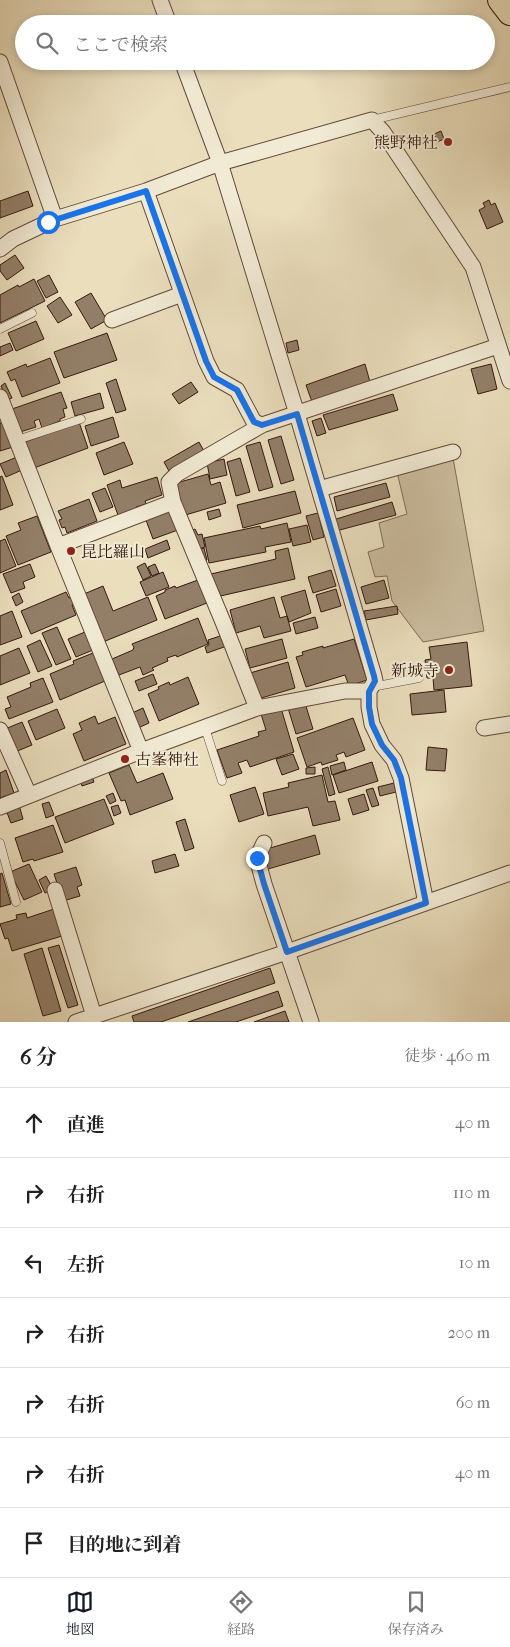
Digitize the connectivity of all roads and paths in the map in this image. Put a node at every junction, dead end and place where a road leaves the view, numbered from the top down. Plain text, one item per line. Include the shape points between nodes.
1 (160, 0) edge
2 (500, 0) edge
3 (510, 14) edge
4 (166, 15) edge
5 (0, 62) edge
6 (185, 70) edge
7 (510, 87) edge
8 (372, 120) junction
9 (220, 163) junction
10 (146, 191) junction
11 (54, 219) junction
12 (0, 249) edge
13 (182, 294) junction
14 (32, 313) dead end
15 (112, 320) dead end
16 (0, 329) edge
17 (498, 346) junction
18 (510, 381) edge
19 (0, 397) edge
20 (297, 414) junction
21 (81, 419) dead end
22 (262, 425) junction
23 (17, 440) junction
24 (453, 452) dead end
25 (319, 489) junction
26 (173, 502) junction
27 (58, 546) junction
28 (419, 678) dead end
29 (370, 689) junction
30 (257, 708) junction
31 (510, 724) edge
32 (205, 728) junction
33 (484, 728) dead end
34 (0, 730) edge
35 (141, 750) junction
36 (222, 781) dead end
37 (29, 795) junction
38 (0, 807) edge
39 (0, 843) edge
40 (264, 844) dead end
41 (510, 874) edge
42 (55, 890) dead end
43 (16, 902) dead end
44 (426, 903) junction
45 (287, 952) junction
46 (119, 1015) edge
47 (94, 1016) junction
48 (76, 1022) edge
49 (311, 1022) edge

1 - 4 street
2 - 3 highway
5 - 11 street
6 - 9 street
7 - 8 lane
8 - 9 street
8 - 17 street via 473,267
9 - 10 street
9 - 20 street
10 - 11 street
10 - 13 street
11 - 12 street
13 - 15 street
13 - 22 street via 214,377 237,390 254,422
14 - 16 lane
17 - 18 street
17 - 20 street
19 - 23 street
20 - 22 street
20 - 25 street
21 - 23 lane
22 - 26 street via 173,478 169,482
23 - 27 street
24 - 25 street
25 - 29 street via 374,676
26 - 27 street
26 - 30 street
27 - 35 street
28 - 29 lane
29 - 30 street
29 - 44 street via 372,724 401,778
30 - 32 street
31 - 33 street
32 - 35 street
32 - 36 lane
34 - 37 street
35 - 37 street
37 - 38 street
39 - 43 lane
40 - 45 street via 257,858
41 - 44 street
42 - 47 street
44 - 45 street
45 - 46 street
45 - 49 street
46 - 47 street
47 - 48 street

